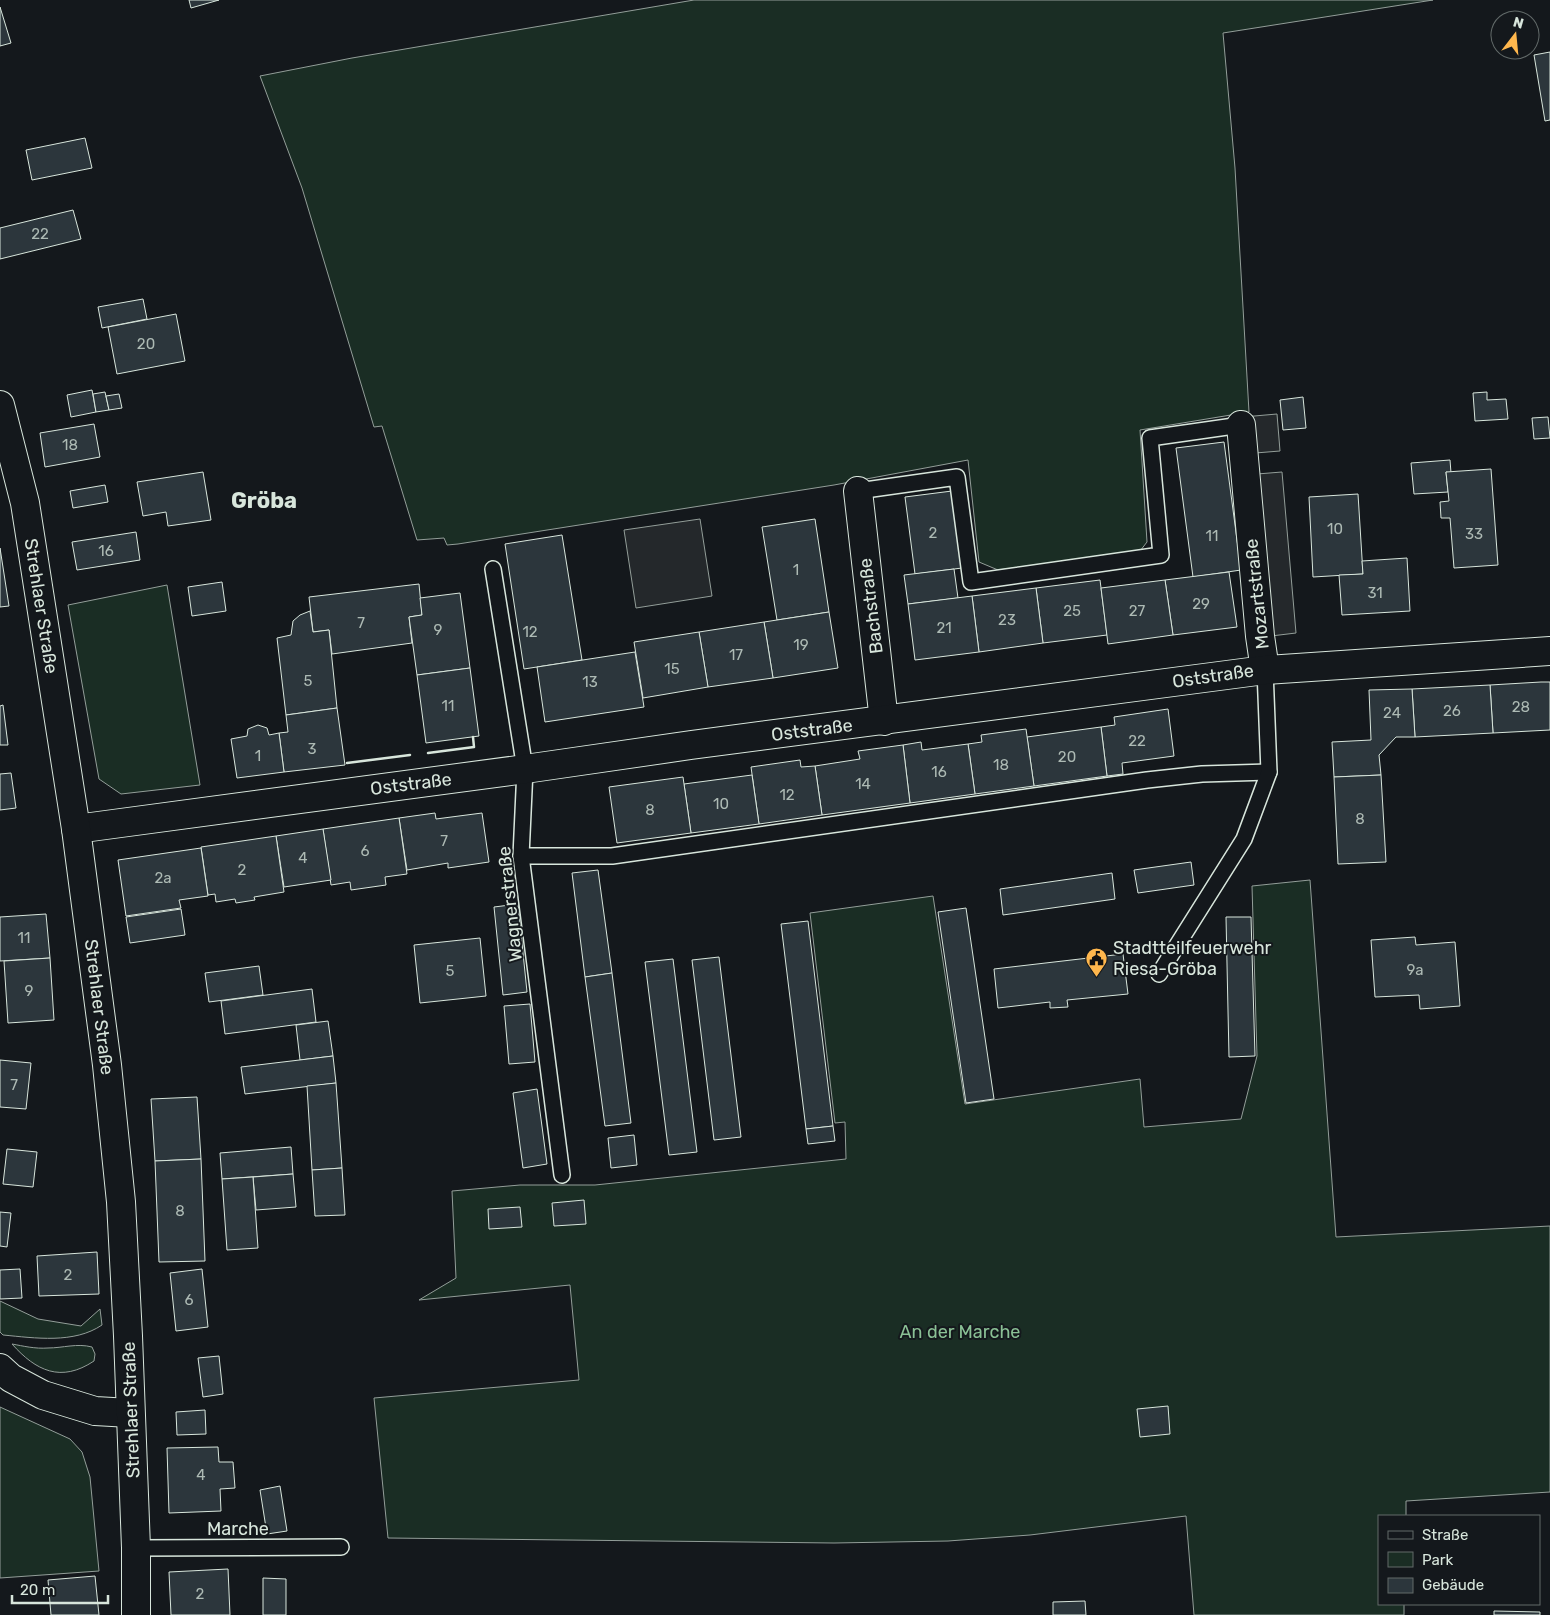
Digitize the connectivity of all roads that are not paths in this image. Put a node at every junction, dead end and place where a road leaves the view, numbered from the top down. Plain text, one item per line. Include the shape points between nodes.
1 (0, 405) edge
2 (1241, 425) joint
3 (858, 491) joint
4 (494, 570) dead end
5 (1550, 651) edge
6 (1265, 670) junction
7 (884, 720) junction
8 (525, 769) junction
9 (1269, 772) junction
10 (76, 829) junction
11 (521, 856) junction
12 (1159, 974) dead end
13 (562, 1175) dead end
14 (0, 1368) edge
15 (130, 1413) junction
16 (341, 1547) dead end
17 (136, 1548) junction
18 (136, 1615) edge

1 - 10 street, Strehlaer Straße via 25,503
2 - 3 lane via 1150,438 1161,555 971,582 957,477
2 - 6 street, Mozartstraße
3 - 7 street, Bachstraße
4 - 8 lane, Wagnerstraße
5 - 6 street, Oststraße
6 - 7 street, Oststraße
6 - 9 lane, Mozartstraße
7 - 8 street, Oststraße
8 - 10 street, Oststraße
8 - 11 lane, Wagnerstraße
9 - 11 lane via 1147,780 612,856
9 - 12 lane, Mozartstraße via 1244,839
10 - 15 street, Strehlaer Straße via 107,1064 121,1202
11 - 13 lane, Wagnerstraße
14 - 15 street via 11,1378 43,1395 94,1410
15 - 17 street, Strehlaer Straße
16 - 17 lane, Marche
17 - 18 street, Strehlaer Straße

